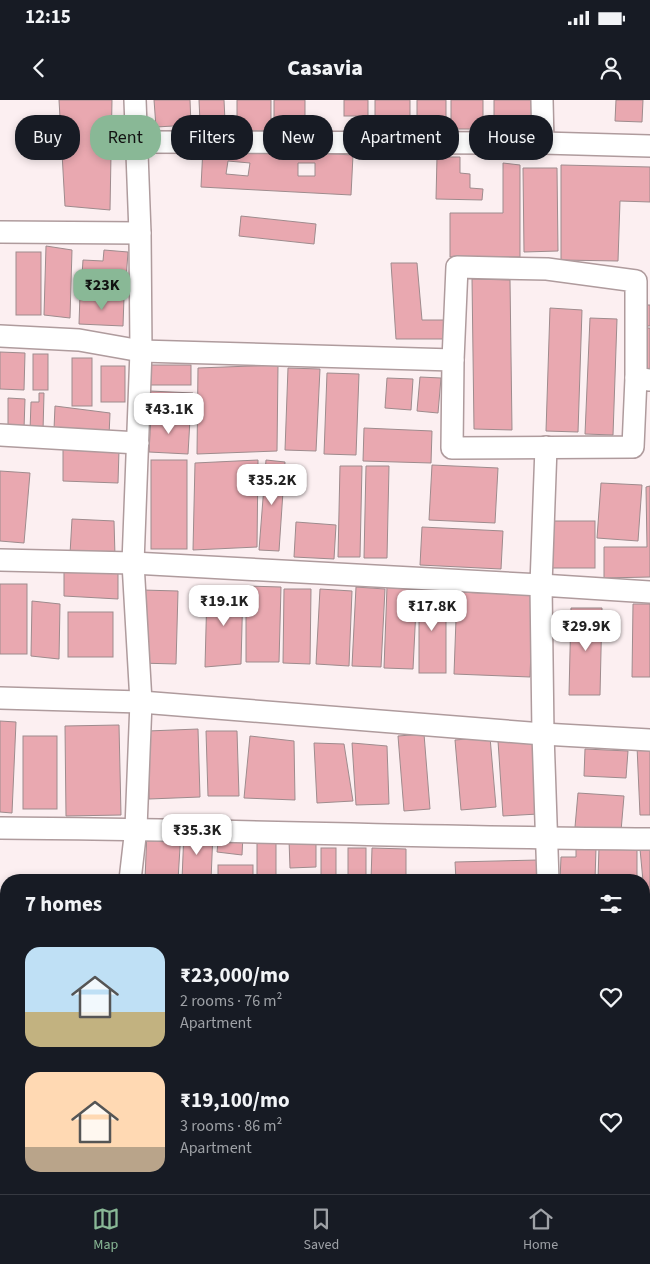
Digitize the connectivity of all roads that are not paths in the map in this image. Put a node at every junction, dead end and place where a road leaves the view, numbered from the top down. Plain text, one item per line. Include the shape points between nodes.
1 (135, 100) edge
2 (542, 100) edge
3 (136, 115) edge
4 (542, 115) edge
5 (161, 142) edge
6 (469, 143) edge
7 (553, 143) edge
8 (650, 146) edge
9 (138, 160) edge
10 (0, 232) edge
11 (140, 234) junction
12 (0, 336) edge
13 (141, 352) junction
14 (453, 360) junction
15 (643, 379) edge
16 (0, 435) edge
17 (138, 443) junction
18 (546, 447) junction
19 (0, 560) edge
20 (133, 563) junction
21 (541, 585) junction
22 (650, 592) edge
23 (0, 698) edge
24 (141, 702) junction
25 (542, 734) junction
26 (650, 740) edge
27 (0, 828) edge
28 (136, 828) junction
29 (546, 839) junction
30 (650, 839) edge
31 (131, 874) edge
32 (548, 874) edge

1 - 3 street
2 - 4 street
5 - 6 street
7 - 8 street
9 - 11 street
10 - 11 street
11 - 13 street
12 - 13 street via 79,340
13 - 14 street
13 - 17 street
14 - 15 street via 457,267 547,269 636,280
14 - 18 street via 452,448
15 - 18 street via 632,447
16 - 17 street
17 - 20 street
18 - 21 street
19 - 20 street
20 - 21 street
20 - 24 street
21 - 22 street
21 - 25 street
23 - 24 street
24 - 25 street
24 - 28 street
25 - 26 street
25 - 29 street
27 - 28 street
28 - 29 street
28 - 31 street
29 - 30 street
29 - 32 street

